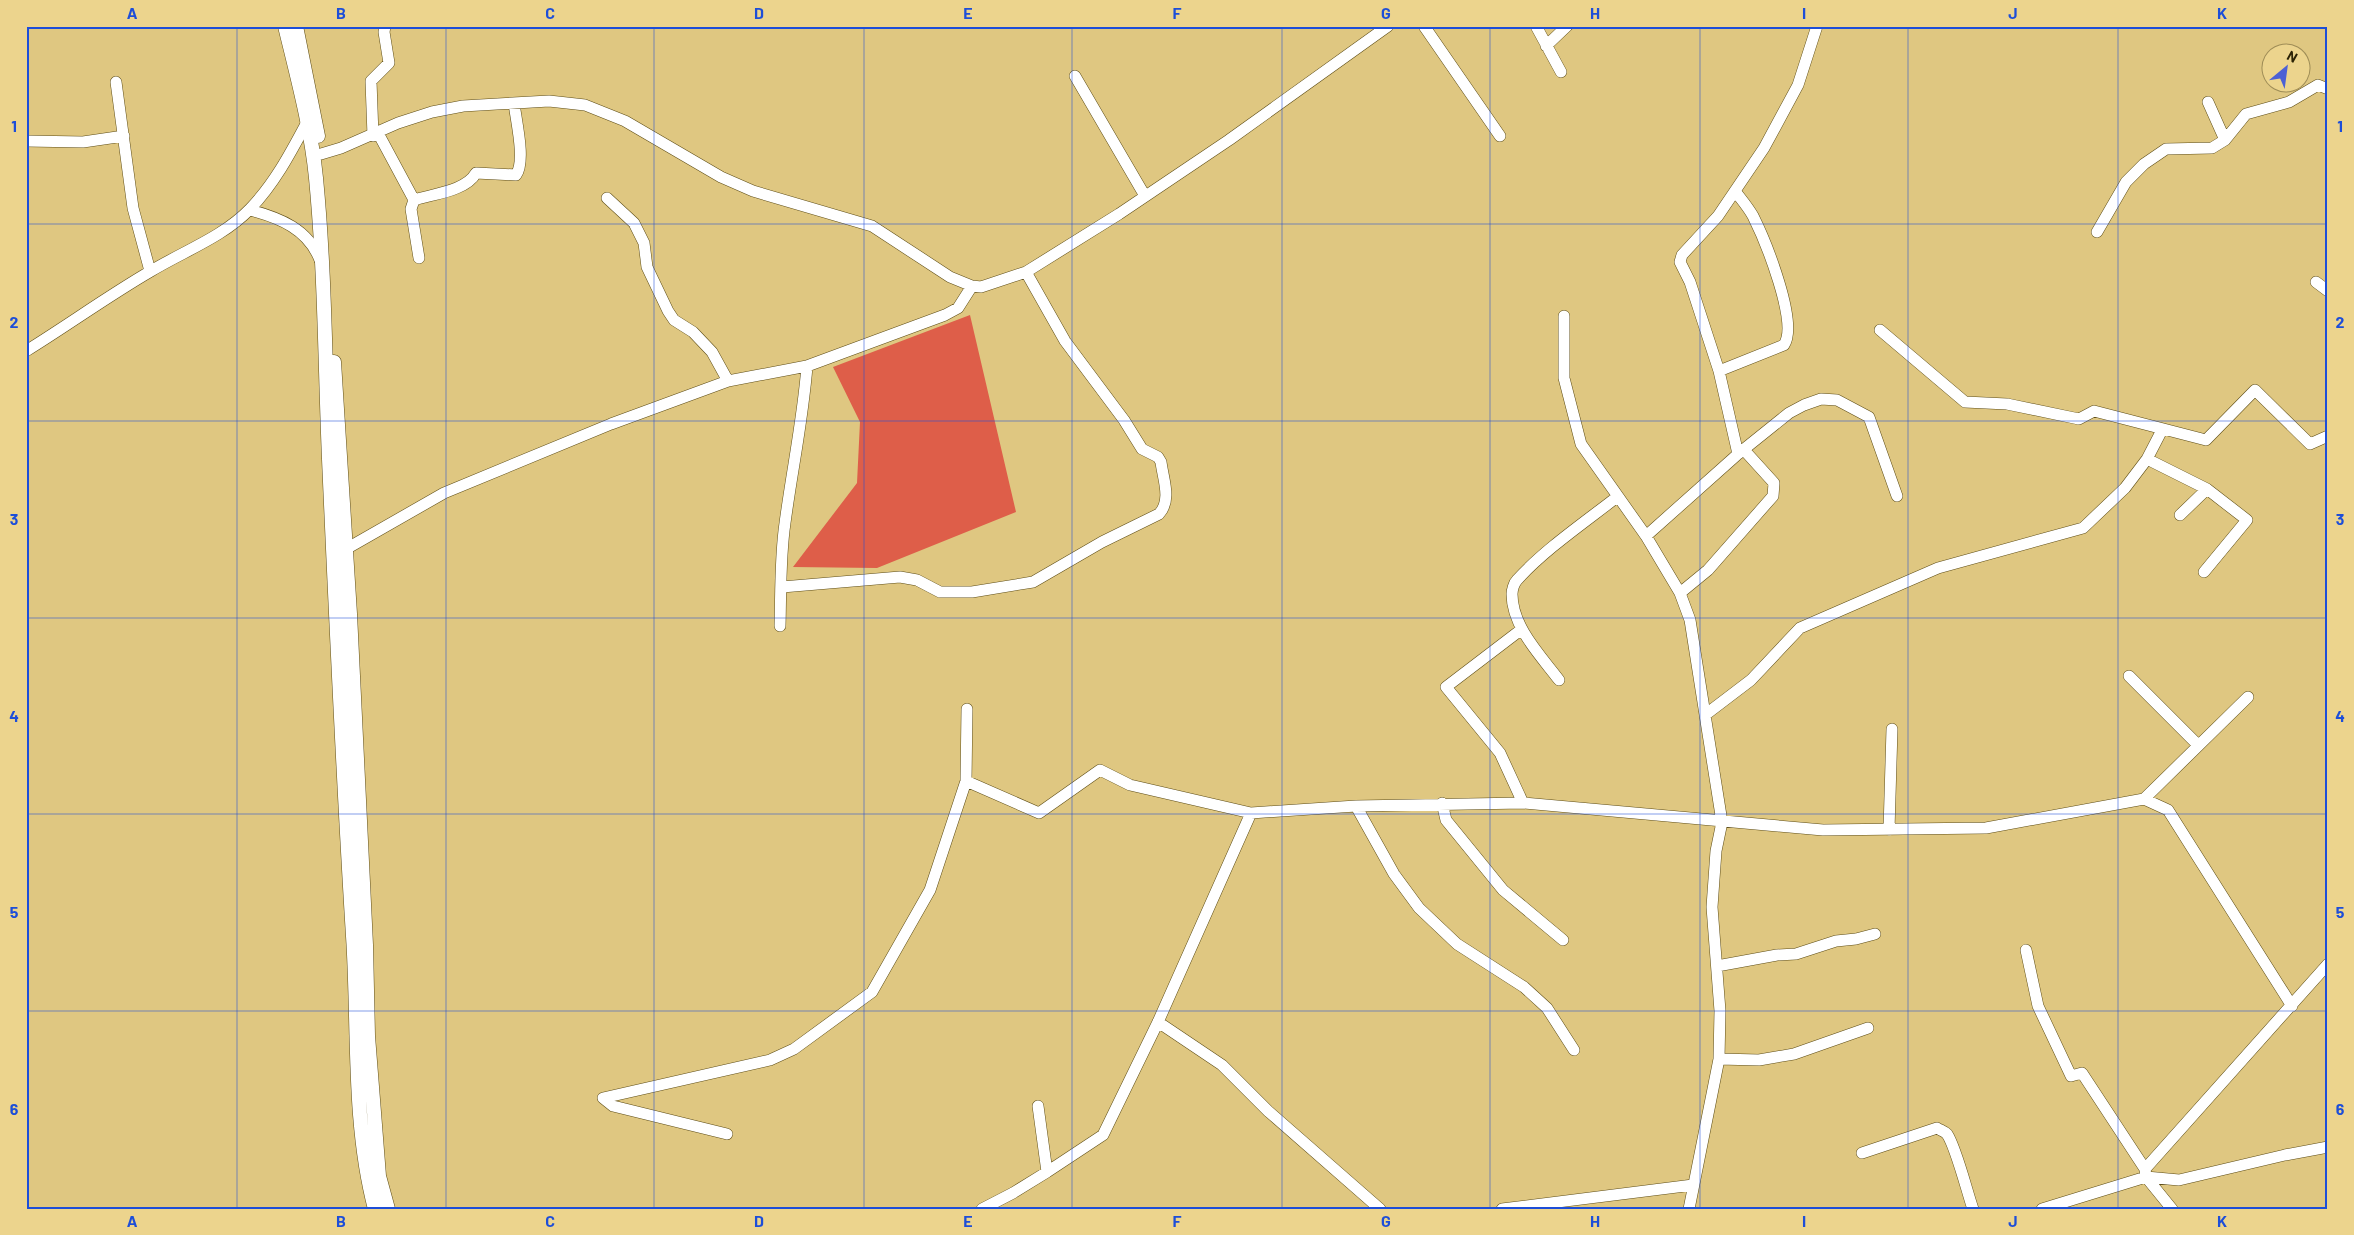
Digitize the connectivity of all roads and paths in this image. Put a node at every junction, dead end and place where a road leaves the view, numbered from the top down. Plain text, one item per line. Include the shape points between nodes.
1 (285, 26) edge
2 (296, 26) edge
3 (385, 26) edge
4 (1388, 26) edge
5 (1424, 26) edge
6 (1536, 26) edge
7 (1567, 26) edge
8 (1817, 26) edge
9 (1546, 46) junction
10 (1561, 72) dead end
11 (1075, 76) dead end
12 (116, 82) dead end
13 (2323, 87) edge
14 (2328, 100) edge
15 (2208, 102) dead end
16 (514, 103) junction
17 (306, 124) junction
18 (376, 134) junction
19 (124, 136) junction
20 (1500, 136) dead end
21 (2225, 140) junction
22 (26, 142) edge
23 (321, 154) junction
24 (1735, 190) junction
25 (1145, 196) junction
26 (607, 198) dead end
27 (414, 200) junction
28 (250, 210) junction
29 (2097, 232) dead end
30 (419, 258) dead end
31 (322, 263) junction
32 (150, 271) junction
33 (1026, 272) junction
34 (2316, 282) dead end
35 (972, 286) junction
36 (2328, 291) edge
37 (1564, 316) dead end
38 (1880, 330) dead end
39 (26, 351) edge
40 (807, 366) junction
41 (1719, 371) junction
42 (728, 381) junction
43 (2162, 430) junction
44 (2328, 436) edge
45 (1742, 453) junction
46 (2147, 459) junction
47 (2208, 490) junction
48 (1897, 496) dead end
49 (1617, 497) junction
50 (2180, 515) dead end
51 (1646, 536) junction
52 (346, 549) junction
53 (2204, 572) dead end
54 (782, 587) junction
55 (1680, 593) junction
56 (780, 626) dead end
57 (1522, 629) junction
58 (2129, 676) dead end
59 (1560, 680) dead end
60 (2248, 697) dead end
61 (966, 709) dead end
62 (1705, 715) junction
63 (1892, 729) dead end
64 (2197, 744) junction
65 (966, 782) junction
66 (2144, 799) junction
67 (1442, 803) junction
68 (1523, 803) junction
69 (1356, 806) junction
70 (1251, 812) junction
71 (1722, 822) junction
72 (1889, 830) junction
73 (1875, 934) dead end
74 (1563, 940) dead end
75 (2026, 950) dead end
76 (2328, 964) edge
77 (1716, 966) junction
78 (2292, 1006) junction
79 (1158, 1022) junction
80 (1868, 1028) dead end
81 (1574, 1050) dead end
82 (1719, 1059) junction
83 (1038, 1106) dead end
84 (727, 1134) dead end
85 (2328, 1147) edge
86 (1862, 1153) dead end
87 (1047, 1172) junction
88 (2146, 1173) junction
89 (1693, 1185) junction
90 (375, 1209) edge
91 (388, 1209) edge
92 (982, 1209) edge
93 (1380, 1209) edge
94 (1502, 1209) edge
95 (1689, 1209) edge
96 (1973, 1209) edge
97 (2042, 1209) edge
98 (2172, 1209) edge

1 - 17 main road
2 - 23 main road
3 - 18 street via 389,63 372,81
4 - 25 street
5 - 20 street
6 - 9 street
7 - 9 street
8 - 24 street via 1798,85 1764,148
9 - 10 street
11 - 25 street
12 - 19 street
13 - 14 street
13 - 21 street via 2289,102 2246,114
15 - 21 street
16 - 18 street via 463,106 432,112
16 - 27 street via 520,158 520,170 516,174 476,173 463,185
16 - 35 street via 549,101 585,106 625,121 753,192 872,226 950,277
17 - 28 street via 286,162
17 - 31 main road via 316,176
18 - 23 street
18 - 27 street
19 - 22 street via 83,142
19 - 32 street via 133,208
21 - 29 street via 2212,148 2166,149 2144,164 2126,182
23 - 52 main road
24 - 41 street via 1718,216 1682,255 1680,262 1690,282
24 - 41 street via 1752,215 1768,252 1787,314 1789,339 1784,345
25 - 33 street
26 - 42 street via 634,223 644,243 647,267 668,311 712,352
27 - 30 street via 411,209
28 - 31 street via 275,216 297,228 315,248
28 - 32 street via 227,229
31 - 90 main road via 354,946 355,1037 367,1178
32 - 39 street
33 - 35 street via 982,287
33 - 54 street via 1065,341 1142,449 1161,462 1167,502 1164,509 1033,582 972,592 940,592 917,580 900,578
34 - 36 street
35 - 40 street via 958,308 945,315
37 - 49 street via 1564,378 1581,444
38 - 43 street via 1964,402 2007,404 2079,419 2094,411
40 - 42 street
40 - 54 street via 803,414 785,523
41 - 45 street
42 - 52 street via 611,424 444,493
43 - 44 street via 2206,440 2255,390 2310,444
43 - 46 street
45 - 48 street via 1789,413 1821,399 1836,400 1868,417
45 - 51 street
45 - 55 street via 1774,483 1773,496 1708,570
46 - 47 street
46 - 62 street via 2125,488 2083,528 1938,568 1800,628 1751,680
47 - 50 street
47 - 53 street via 2248,520
49 - 51 street
49 - 57 street via 1515,582 1512,593
51 - 55 street
52 - 91 main road via 368,1036 380,1176
54 - 56 street
55 - 62 street via 1690,620
57 - 59 street
57 - 68 street via 1446,687 1500,753
58 - 64 street
60 - 64 street
61 - 65 street
62 - 71 street
63 - 72 street
64 - 66 street
65 - 70 street via 1039,813 1100,770 1130,785
65 - 84 street via 930,890 872,992 794,1049 770,1060 603,1098 613,1106
66 - 72 street via 1986,828
66 - 78 street via 2168,810
67 - 68 street
67 - 69 street
67 - 74 street via 1446,820 1503,890
68 - 71 street
69 - 70 street
69 - 81 street via 1394,874 1419,908 1457,944 1524,987 1547,1008
70 - 79 street
71 - 72 street via 1823,830
71 - 77 street via 1712,907
73 - 77 street via 1856,940 1836,941 1796,954
75 - 88 street via 2038,1006 2071,1076 2082,1073
76 - 78 street
77 - 82 street via 1720,1011
78 - 88 street
79 - 87 street via 1103,1135
79 - 93 street via 1222,1064 1268,1111
80 - 82 street via 1794,1054 1759,1060
82 - 89 street
83 - 87 street
85 - 88 street via 2179,1180
86 - 96 street via 1937,1128 1943,1131 1954,1152
87 - 92 street
88 - 97 street
88 - 98 street
89 - 94 street
89 - 95 street

